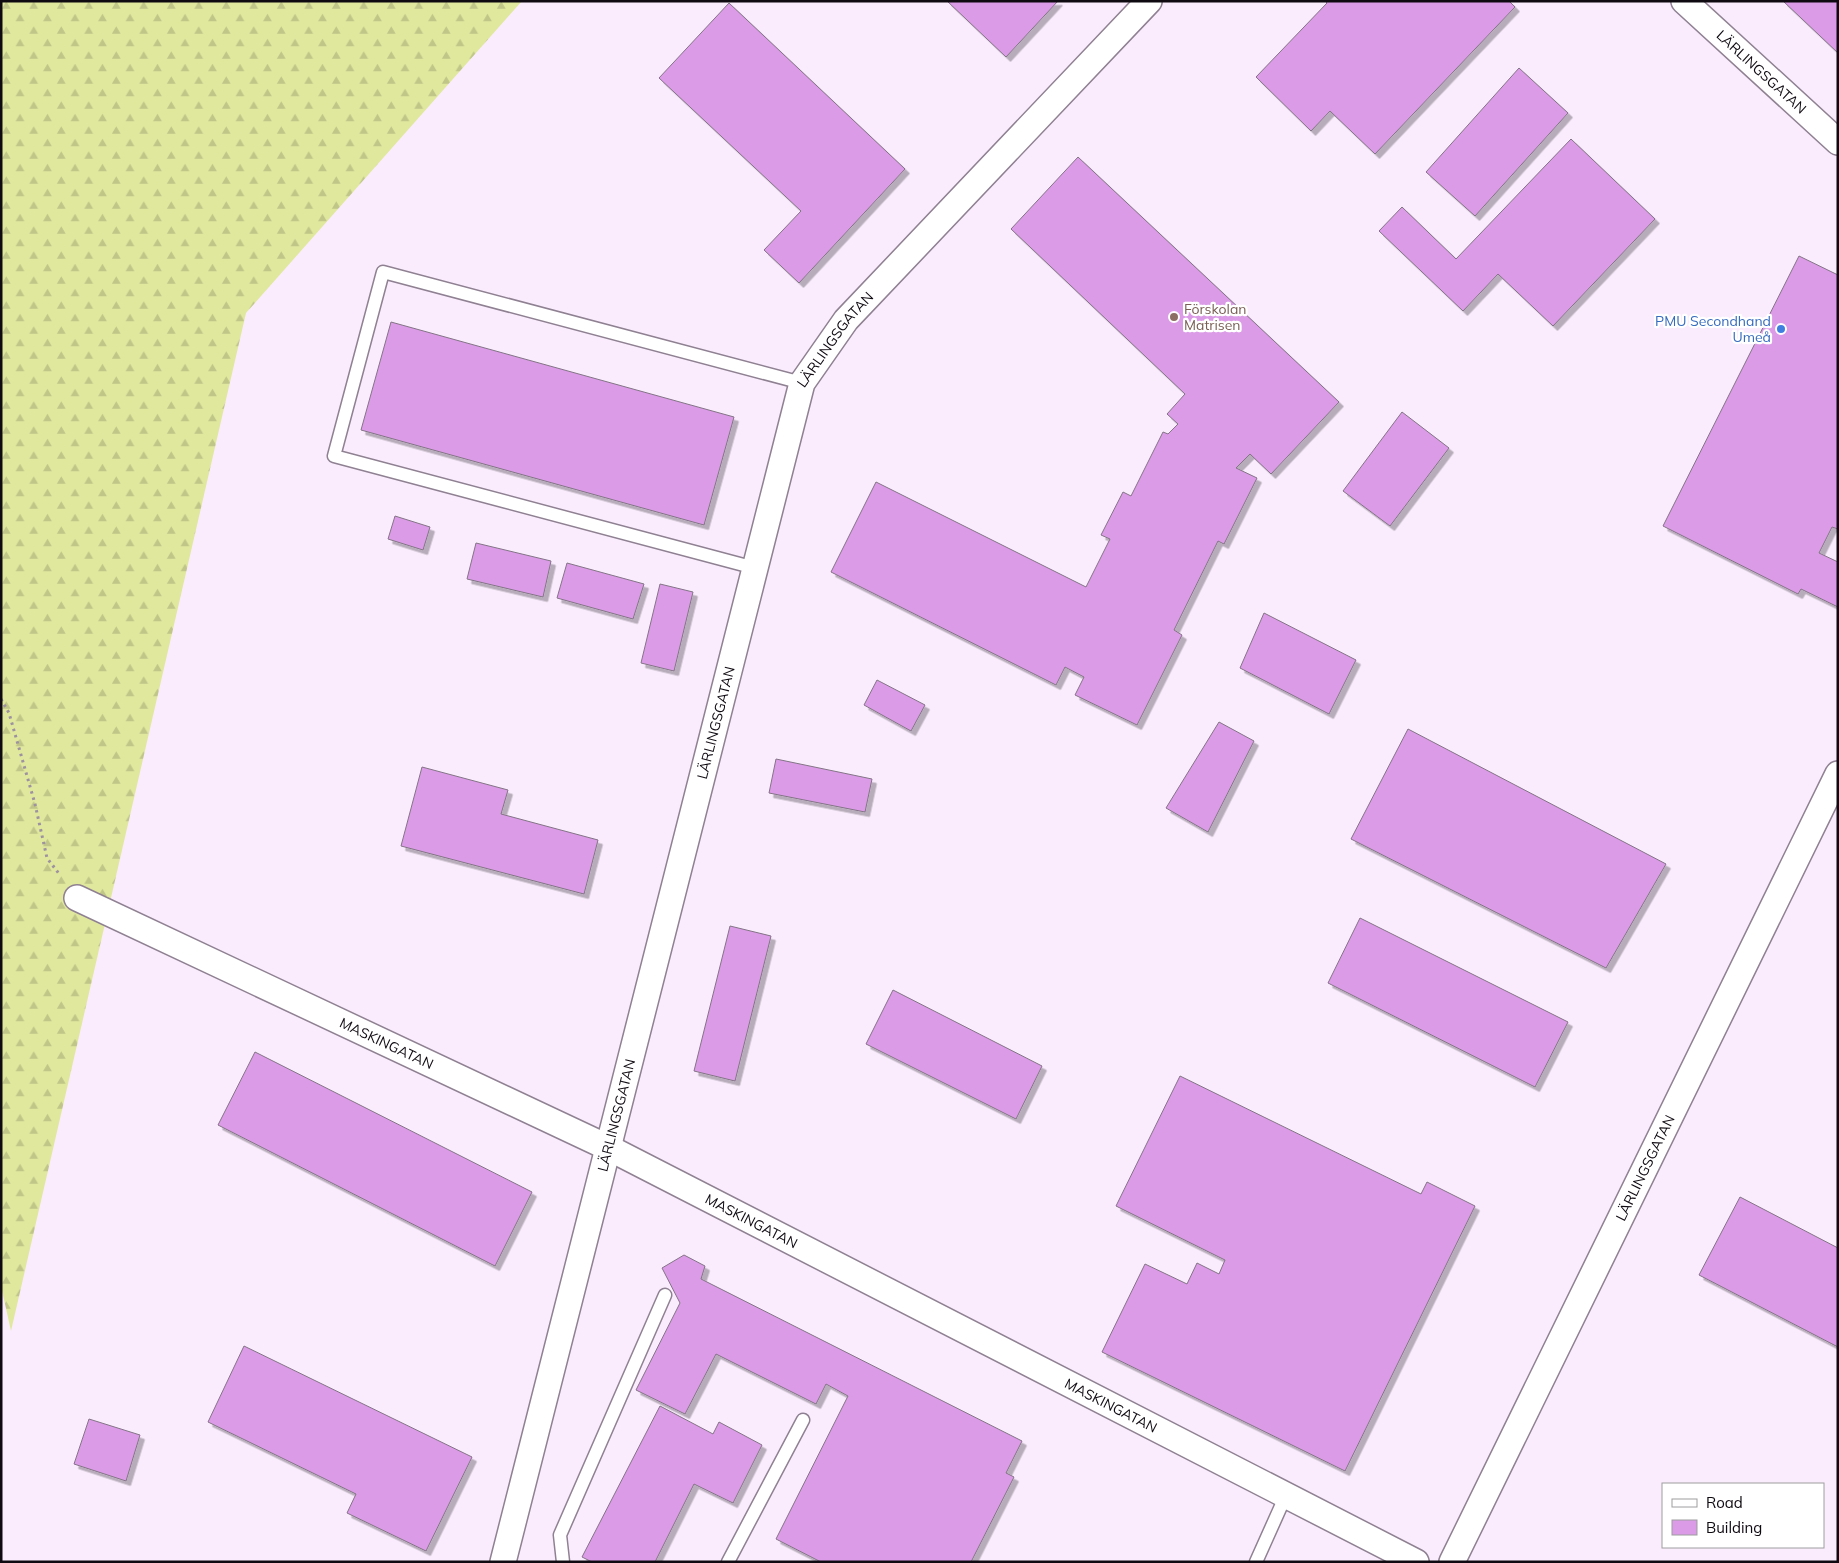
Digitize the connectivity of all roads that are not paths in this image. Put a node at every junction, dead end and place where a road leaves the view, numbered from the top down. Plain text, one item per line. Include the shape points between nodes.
1 (1149, 1) edge
2 (1684, 1) edge
3 (1838, 142) edge
4 (802, 383) junction
5 (755, 568) junction
6 (1838, 774) edge
7 (77, 898) road end
8 (608, 1148) junction
9 (665, 1295) dead end
10 (803, 1420) dead end
11 (1286, 1495) junction
12 (503, 1562) edge
13 (563, 1562) edge
14 (728, 1562) edge
15 (1256, 1562) edge
16 (1416, 1562) edge
17 (1452, 1562) edge

1 - 4 street, LÄRLINGSGATAN via 846,320
2 - 3 street, LÄRLINGSGATAN
4 - 5 street, LÄRLINGSGATAN
4 - 5 lane via 383,272 334,456
5 - 8 street, LÄRLINGSGATAN
6 - 17 street, LÄRLINGSGATAN
7 - 8 street, MASKINGATAN
8 - 11 street, MASKINGATAN
8 - 12 street, LÄRLINGSGATAN
9 - 13 lane via 560,1535
10 - 14 lane
11 - 15 lane
11 - 16 street, MASKINGATAN

